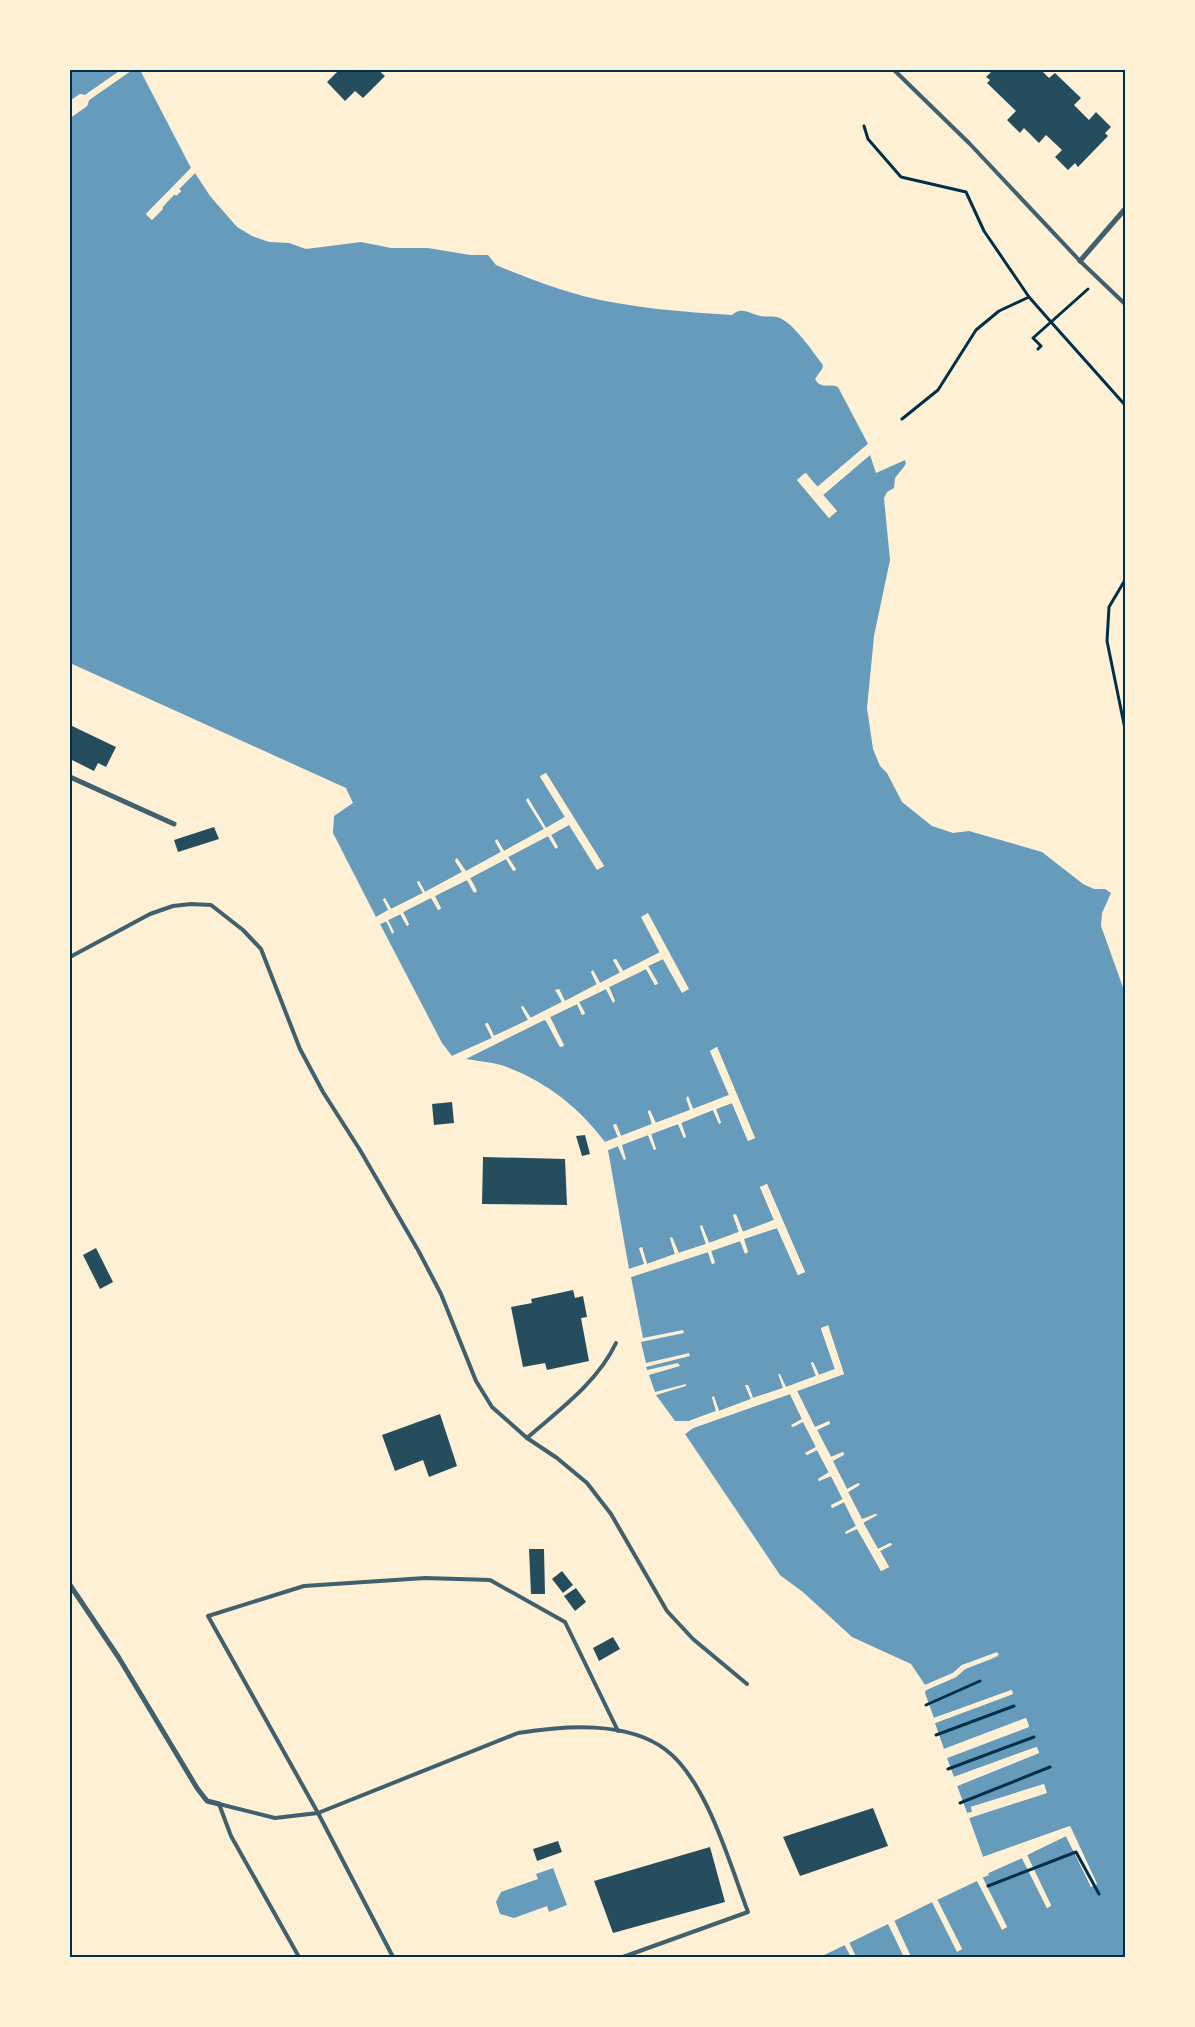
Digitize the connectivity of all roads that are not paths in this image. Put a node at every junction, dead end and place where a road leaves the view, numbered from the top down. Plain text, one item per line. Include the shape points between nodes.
1 (894, 70) edge
2 (1125, 209) edge
3 (1080, 261) junction
4 (1125, 304) edge
5 (70, 776) edge
6 (174, 824) dead end
7 (70, 957) edge
8 (616, 1343) dead end
9 (527, 1438) junction
10 (70, 1585) edge
11 (747, 1684) dead end
12 (618, 1731) junction
13 (219, 1804) junction
14 (318, 1813) junction
15 (299, 1957) edge
16 (392, 1957) edge
17 (623, 1957) edge

1 - 3 lane via 969,143
2 - 3 street
3 - 4 lane
5 - 6 street
7 - 9 lane via 150,914 174,906 211,905 243,930 260,949 300,1049 323,1092 422,1257 441,1294 476,1381 492,1407
8 - 9 lane via 595,1377
9 - 11 lane via 587,1482 611,1514 667,1611 693,1639
10 - 13 street via 119,1658 197,1788 207,1801
12 - 14 lane via 592,1726 518,1733
12 - 14 lane via 565,1622 490,1580 425,1578 304,1586 208,1616
12 - 17 lane via 649,1740 680,1764 697,1788 720,1837 748,1912
13 - 14 lane via 275,1818
13 - 15 lane via 231,1836
14 - 16 lane

